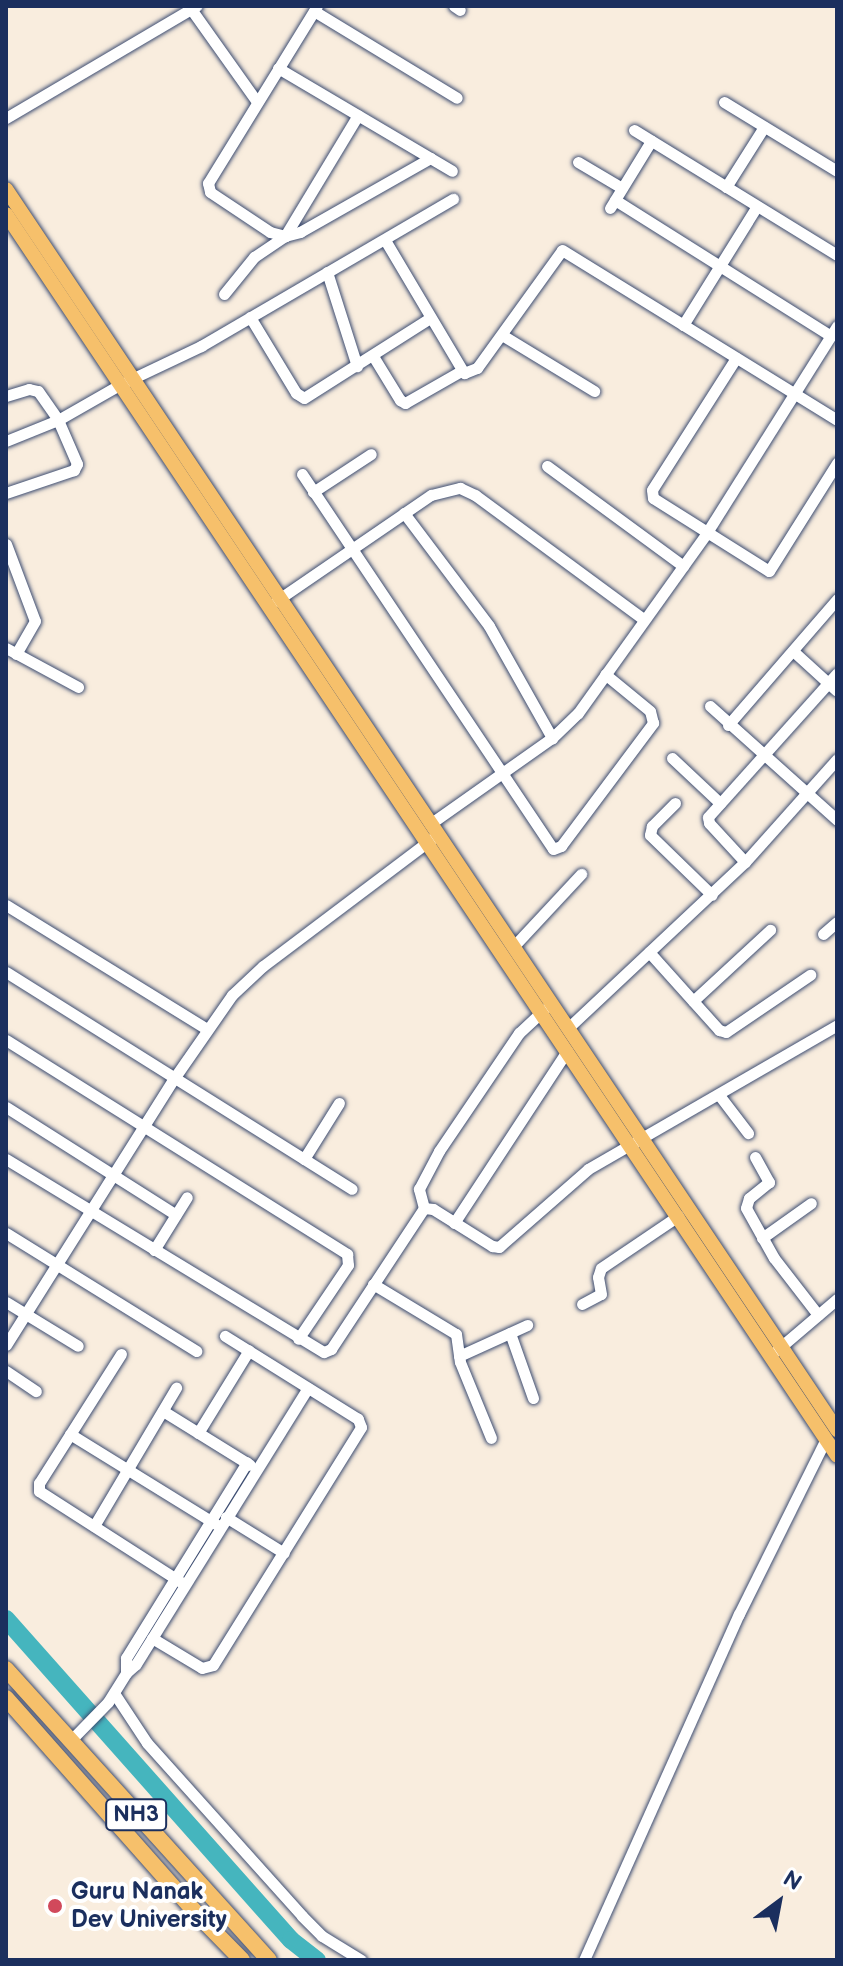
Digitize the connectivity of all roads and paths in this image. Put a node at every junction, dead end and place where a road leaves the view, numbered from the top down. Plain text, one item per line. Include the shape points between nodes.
1 (194, 8) edge
2 (316, 8) edge
3 (278, 68) junction
4 (457, 98) dead end
5 (257, 102) junction
6 (724, 102) dead end
7 (358, 115) junction
8 (6, 118) edge
9 (764, 127) junction
10 (634, 130) dead end
11 (651, 141) junction
12 (430, 158) junction
13 (578, 162) dead end
14 (452, 171) dead end
15 (837, 171) edge
16 (726, 187) junction
17 (622, 188) junction
18 (6, 189) edge
19 (453, 199) dead end
20 (757, 206) junction
21 (6, 214) edge
22 (285, 236) junction
23 (385, 240) junction
24 (837, 255) edge
25 (720, 266) junction
26 (327, 272) junction
27 (224, 294) dead end
28 (250, 317) junction
29 (430, 318) junction
30 (683, 325) junction
31 (834, 331) edge
32 (502, 335) junction
33 (373, 356) junction
34 (736, 358) junction
35 (357, 366) junction
36 (461, 371) junction
37 (127, 381) junction
38 (594, 391) dead end
39 (792, 394) junction
40 (6, 396) edge
41 (58, 420) junction
42 (837, 420) edge
43 (6, 441) edge
44 (371, 454) dead end
45 (837, 463) edge
46 (547, 466) dead end
47 (302, 474) dead end
48 (313, 492) junction
49 (6, 493) edge
50 (404, 513) junction
51 (706, 534) junction
52 (6, 544) edge
53 (350, 550) junction
54 (683, 566) junction
55 (837, 599) edge
56 (275, 601) junction
57 (643, 619) junction
58 (11, 651) edge
59 (793, 651) junction
60 (837, 673) edge
61 (605, 674) junction
62 (78, 687) dead end
63 (832, 687) edge
64 (710, 706) dead end
65 (728, 725) junction
66 (552, 738) junction
67 (762, 753) junction
68 (672, 758) dead end
69 (837, 759) edge
70 (502, 775) junction
71 (808, 791) junction
72 (675, 803) dead end
73 (720, 803) junction
74 (837, 820) edge
75 (431, 834) junction
76 (745, 862) junction
77 (581, 874) dead end
78 (712, 895) junction
79 (6, 905) edge
80 (837, 922) edge
81 (770, 930) dead end
82 (823, 934) dead end
83 (513, 947) junction
84 (649, 952) junction
85 (6, 972) edge
86 (810, 975) dead end
87 (693, 1001) junction
88 (547, 1008) junction
89 (837, 1025) edge
90 (568, 1028) junction
91 (207, 1029) junction
92 (6, 1040) edge
93 (567, 1051) junction
94 (175, 1077) junction
95 (719, 1095) junction
96 (339, 1103) dead end
97 (6, 1107) edge
98 (145, 1125) junction
99 (748, 1133) dead end
100 (636, 1143) junction
101 (755, 1157) dead end
102 (6, 1159) edge
103 (304, 1159) junction
104 (114, 1175) junction
105 (352, 1189) dead end
106 (187, 1197) dead end
107 (811, 1203) dead end
108 (424, 1208) junction
109 (91, 1211) junction
110 (176, 1215) junction
111 (678, 1216) junction
112 (454, 1223) junction
113 (6, 1233) edge
114 (762, 1238) junction
115 (154, 1250) junction
116 (57, 1266) junction
117 (373, 1284) junction
118 (837, 1299) edge
119 (6, 1302) edge
120 (582, 1304) dead end
121 (26, 1313) junction
122 (818, 1315) junction
123 (527, 1325) dead end
124 (510, 1333) junction
125 (225, 1336) dead end
126 (298, 1339) junction
127 (6, 1345) edge
128 (78, 1346) dead end
129 (249, 1350) junction
130 (196, 1351) dead end
131 (776, 1351) junction
132 (121, 1354) dead end
133 (459, 1356) junction
134 (6, 1371) edge
135 (176, 1388) dead end
136 (308, 1388) junction
137 (36, 1391) dead end
138 (533, 1398) dead end
139 (163, 1411) junction
140 (198, 1433) junction
141 (70, 1434) junction
142 (832, 1435) edge
143 (491, 1438) dead end
144 (837, 1456) edge
145 (252, 1466) junction
146 (128, 1469) junction
147 (219, 1521) junction
148 (94, 1526) junction
149 (284, 1553) junction
150 (174, 1577) junction
151 (184, 1584) junction
152 (152, 1638) junction
153 (6, 1669) edge
154 (126, 1673) junction
155 (111, 1697) junction
156 (6, 1698) edge
157 (75, 1736) junction
158 (242, 1960) edge
159 (269, 1960) edge
160 (361, 1960) edge
161 (584, 1960) edge

1 - 5 street
1 - 8 street
2 - 3 street
2 - 4 street
3 - 5 street
3 - 7 street
5 - 22 street via 208,188 270,232
6 - 9 street
7 - 12 street
7 - 22 street
9 - 15 street
9 - 16 street
10 - 11 street
11 - 16 street
11 - 17 street
12 - 14 street
12 - 22 street
13 - 17 street
16 - 20 street
17 - 25 street via 612,204
18 - 37 main road
19 - 23 street
20 - 24 street
20 - 25 street
21 - 37 main road
22 - 27 street via 254,257
23 - 26 street
23 - 29 street
25 - 30 street
25 - 31 street
26 - 28 street
26 - 35 street
28 - 35 street via 300,397
28 - 37 street
29 - 33 street
29 - 36 street
30 - 32 street via 562,250
30 - 34 street
31 - 39 street
32 - 36 street via 477,368
32 - 38 street
33 - 35 street
33 - 36 street via 405,403
34 - 39 street
34 - 51 street via 652,490 653,498
37 - 41 street
37 - 56 main road
39 - 42 street
39 - 51 street
40 - 41 street via 35,389
41 - 43 street
41 - 49 street via 76,467
44 - 48 street
45 - 51 street via 769,571
46 - 54 street
47 - 48 street
48 - 53 street
50 - 53 street
50 - 57 street via 431,495 460,488
50 - 66 street via 489,626
51 - 54 street
52 - 58 street via 35,621
53 - 56 street
53 - 70 street
54 - 57 street
55 - 59 street
56 - 75 main road
57 - 61 street
58 - 62 street
59 - 63 street
59 - 65 street
60 - 63 street
61 - 66 street via 578,713
61 - 70 street via 650,711 653,723 557,849 548,844
63 - 67 street
64 - 65 street
65 - 67 street
66 - 70 street
67 - 71 street
67 - 73 street
68 - 73 street
69 - 71 street
70 - 75 street
71 - 74 street
71 - 76 street
72 - 78 street via 650,835
73 - 76 street via 708,821
75 - 83 main road
75 - 88 main road
75 - 91 street via 249,978
76 - 78 street
77 - 83 street
78 - 84 street
79 - 91 street
80 - 82 street
81 - 87 street
83 - 88 main road
84 - 87 street
84 - 90 street
85 - 94 street
86 - 87 street via 729,1032 719,1030
88 - 90 main road
88 - 93 main road
88 - 108 street via 519,1033 439,1151 419,1189
89 - 95 street
90 - 100 main road
91 - 94 street
92 - 98 street
93 - 100 main road
93 - 112 street
94 - 98 street
94 - 103 street
95 - 99 street
95 - 100 street
96 - 103 street
97 - 104 street
98 - 104 street
98 - 126 street via 347,1254 348,1265
100 - 111 main road
100 - 112 street via 588,1169 499,1247
100 - 131 main road
101 - 114 street via 769,1182 749,1198 746,1208
102 - 109 street
103 - 105 street
104 - 109 street
104 - 110 street
106 - 110 street
107 - 114 street
108 - 112 street
108 - 117 street
109 - 115 street
109 - 116 street
110 - 115 street
111 - 120 street via 601,1268 601,1294
111 - 131 main road
113 - 116 street
114 - 122 street
115 - 126 street
116 - 121 street
116 - 130 street
117 - 126 street via 331,1349 320,1352
117 - 133 street via 453,1331
118 - 122 street
119 - 121 street
121 - 127 street
121 - 128 street
122 - 131 street
123 - 124 street
124 - 133 street
124 - 138 street
125 - 129 street
129 - 136 street
129 - 140 street
131 - 142 main road
132 - 141 street
133 - 143 street
134 - 137 street
135 - 139 street
136 - 145 street
136 - 149 street via 358,1419 361,1427
139 - 140 street
139 - 146 street
140 - 145 street
141 - 146 street
141 - 148 street via 39,1491
142 - 144 main road
142 - 161 street via 739,1614
145 - 147 street
146 - 147 street
146 - 148 street
147 - 149 street
147 - 150 street
147 - 151 street
148 - 150 street
149 - 152 street via 210,1667 202,1668
150 - 151 street
150 - 154 street via 126,1658
151 - 152 street
152 - 154 street
153 - 157 highway, NH3
154 - 155 street
155 - 157 street
155 - 160 street via 302,1916 322,1936
156 - 158 highway, NH3
157 - 159 highway, NH3

